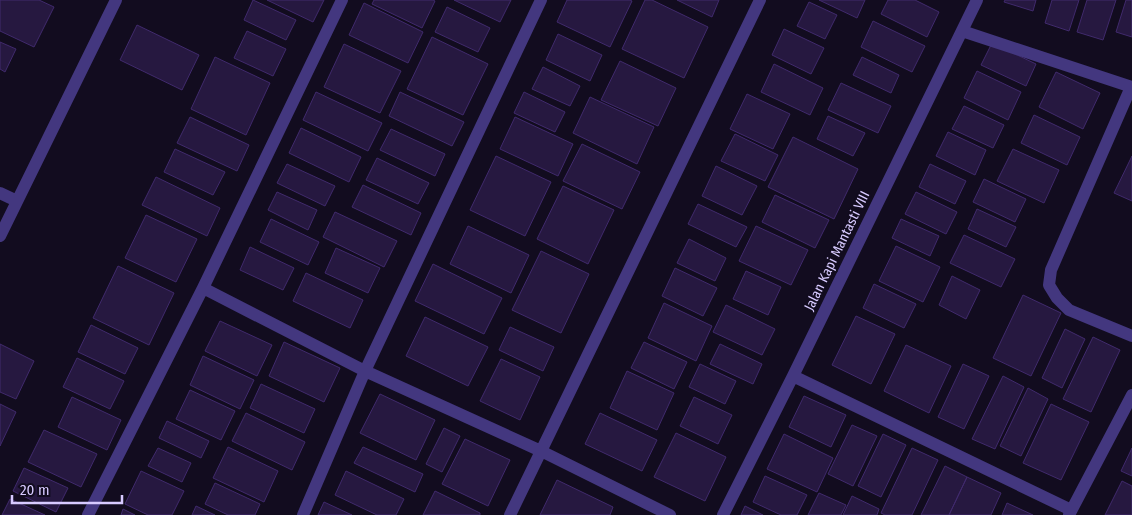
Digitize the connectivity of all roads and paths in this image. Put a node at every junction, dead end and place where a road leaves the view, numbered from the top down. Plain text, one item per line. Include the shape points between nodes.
1 (116, 0) edge
2 (342, 0) edge
3 (541, 0) edge
4 (760, 0) edge
5 (976, 0) edge
6 (962, 30) junction
7 (1131, 87) edge
8 (0, 193) edge
9 (17, 201) junction
10 (0, 236) edge
11 (203, 288) junction
12 (1132, 336) edge
13 (365, 371) junction
14 (793, 376) junction
15 (1132, 395) edge
16 (541, 451) junction
17 (1070, 513) edge
18 (88, 515) edge
19 (303, 515) edge
20 (510, 515) edge
21 (670, 515) edge
22 (723, 515) edge

1 - 9 street
2 - 11 street
3 - 13 street
4 - 16 street
5 - 6 street, Jalan Kapi Mantasti VIII
6 - 7 street
6 - 14 street, Jalan Kapi Mantasti VIII
7 - 12 street via 1051,270 1049,286 1069,310
8 - 9 street
9 - 10 street
11 - 13 street
11 - 18 street
13 - 16 street
13 - 19 street
14 - 17 street
14 - 22 street, Jalan Kapi Mantasti VIII
15 - 17 street
16 - 20 street
16 - 21 street

